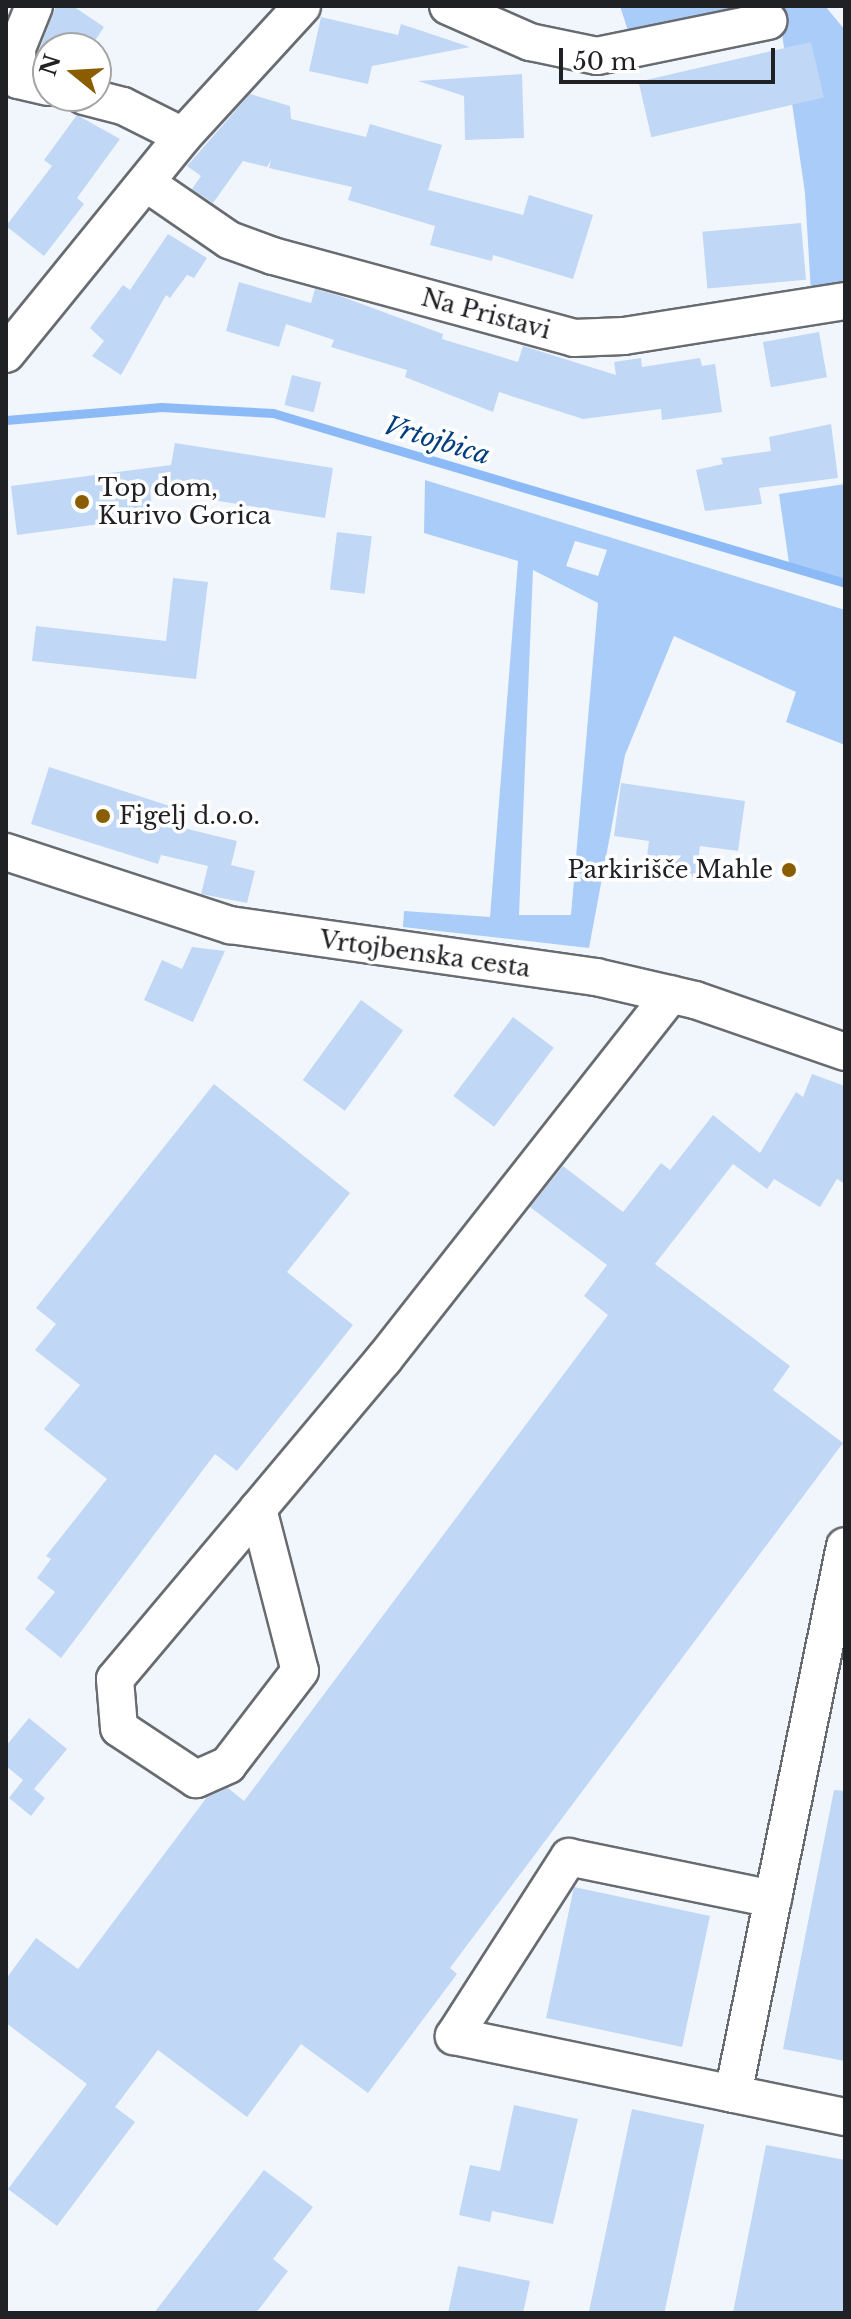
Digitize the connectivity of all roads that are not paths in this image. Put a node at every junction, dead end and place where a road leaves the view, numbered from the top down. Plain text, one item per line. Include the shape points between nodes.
1 (34, 6) edge
2 (302, 6) edge
3 (448, 6) edge
4 (768, 21) dead end
5 (32, 83) edge
6 (112, 103) edge
7 (183, 136) junction
8 (149, 185) junction
9 (845, 301) edge
10 (6, 354) edge
11 (6, 852) edge
12 (671, 994) junction
13 (845, 1052) edge
14 (258, 1509) junction
15 (845, 1546) edge
16 (773, 1899) junction
17 (733, 2094) junction
18 (845, 2117) edge

1 - 5 street via 17,48 18,80
2 - 7 street
3 - 4 street via 541,46 597,56
6 - 7 street
7 - 8 street
8 - 9 street, Na Pristavi via 229,240 273,256 574,338
8 - 10 street
11 - 12 street, Vrtojbenska cesta via 230,925 596,977
12 - 13 street, Vrtojbenska cesta
12 - 14 street via 384,1359
14 - 14 street via 115,1679 119,1728 196,1779 228,1765 300,1671
15 - 16 street
16 - 17 street
16 - 17 street via 569,1857 454,2036
17 - 18 street

